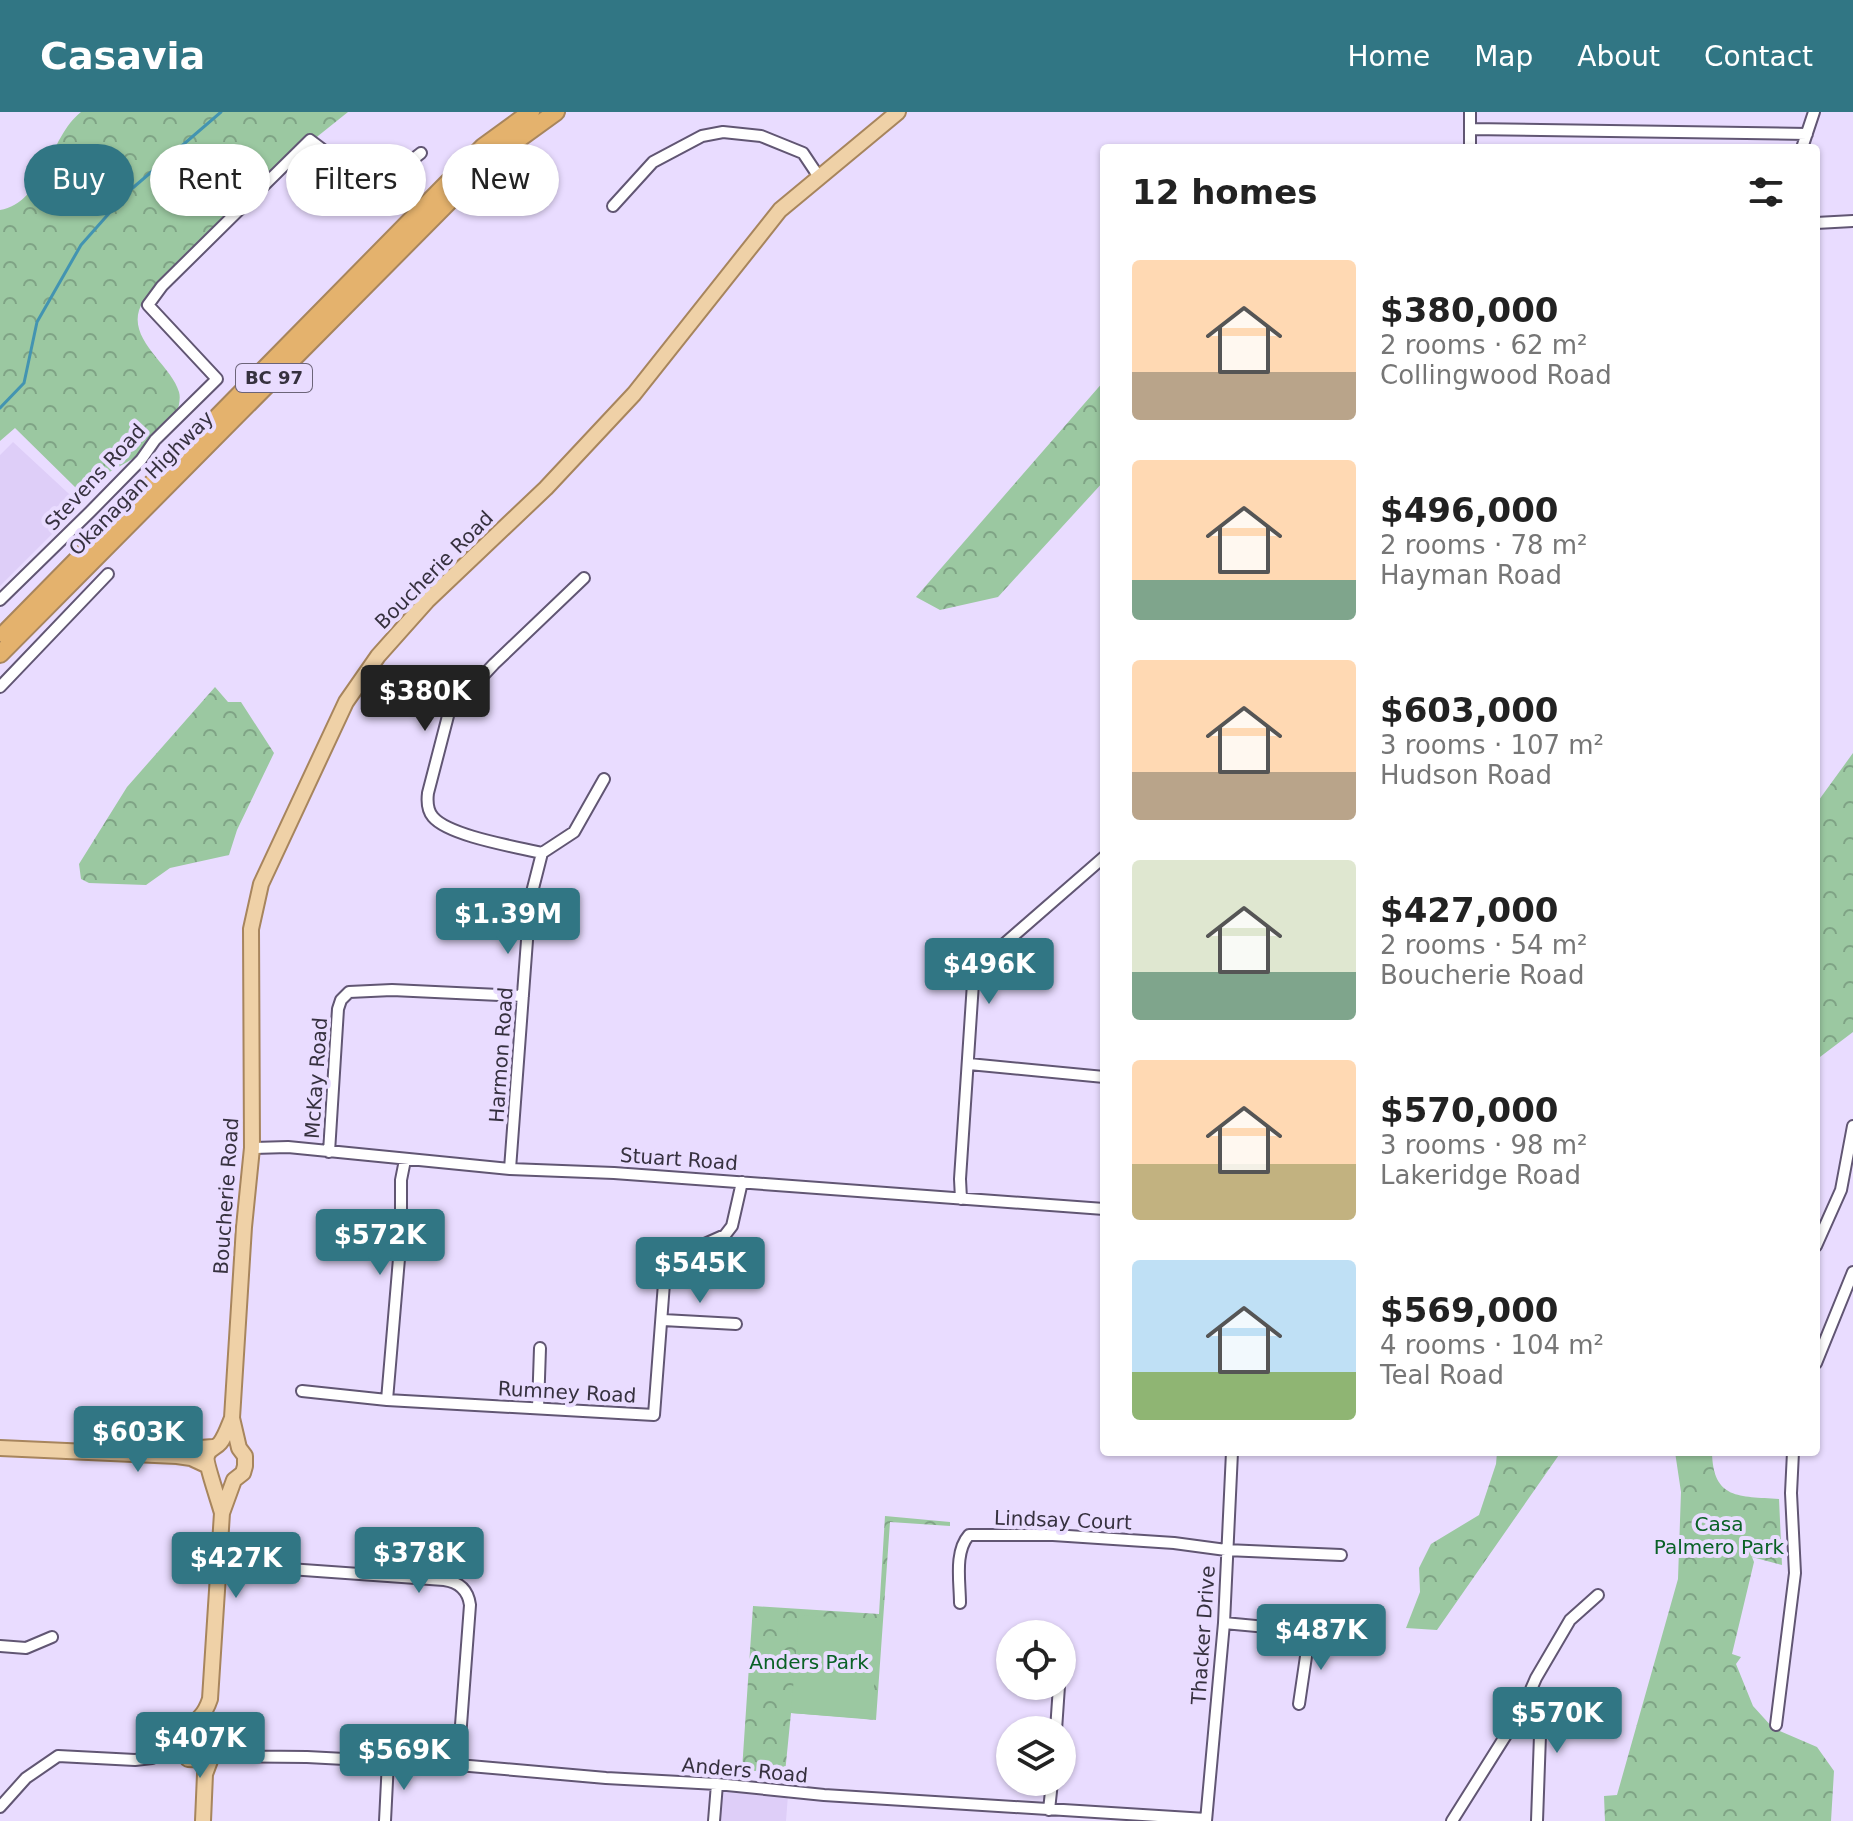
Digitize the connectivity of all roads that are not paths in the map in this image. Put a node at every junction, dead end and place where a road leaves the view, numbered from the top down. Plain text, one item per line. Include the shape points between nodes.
1 (531, 112) edge
2 (556, 112) edge
3 (898, 112) edge
4 (1470, 112) edge
5 (1814, 112) edge
6 (1470, 129) junction
7 (1807, 134) junction
8 (1470, 144) edge
9 (1803, 144) edge
10 (286, 164) edge
11 (819, 177) junction
12 (613, 206) dead end
13 (1853, 221) edge
14 (1820, 223) edge
15 (108, 574) dead end
16 (584, 578) dead end
17 (0, 600) edge
18 (0, 638) edge
19 (0, 654) edge
20 (0, 687) edge
21 (604, 779) dead end
22 (542, 853) junction
23 (1100, 860) edge
24 (523, 996) junction
25 (969, 1064) junction
26 (1100, 1077) edge
27 (1853, 1126) edge
28 (252, 1148) junction
29 (329, 1152) junction
30 (405, 1160) junction
31 (510, 1169) junction
32 (742, 1182) junction
33 (961, 1199) junction
34 (1100, 1209) edge
35 (1820, 1237) edge
36 (1853, 1272) edge
37 (663, 1320) junction
38 (736, 1324) dead end
39 (540, 1348) dead end
40 (1820, 1353) edge
41 (302, 1391) dead end
42 (387, 1400) junction
43 (538, 1408) junction
44 (232, 1418) junction
45 (216, 1445) junction
46 (0, 1448) edge
47 (239, 1448) junction
48 (78, 1452) junction
49 (1232, 1456) edge
50 (1793, 1456) edge
51 (210, 1472) junction
52 (234, 1480) junction
53 (222, 1513) junction
54 (1226, 1550) junction
55 (1341, 1555) dead end
56 (220, 1564) junction
57 (1598, 1595) dead end
58 (960, 1603) dead end
59 (1224, 1623) junction
60 (52, 1637) dead end
61 (0, 1646) edge
62 (213, 1676) junction
63 (1299, 1704) dead end
64 (1523, 1708) junction
65 (194, 1721) junction
66 (1776, 1725) dead end
67 (218, 1733) junction
68 (184, 1752) junction
69 (212, 1757) junction
70 (281, 1757) junction
71 (388, 1761) junction
72 (458, 1765) junction
73 (717, 1784) junction
74 (1050, 1796) edge
75 (202, 1802) junction
76 (0, 1807) edge
77 (1049, 1810) junction
78 (1206, 1820) edge
79 (203, 1821) edge
80 (385, 1821) edge
81 (714, 1821) edge
82 (1452, 1821) edge
83 (1537, 1821) edge

1 - 18 highway, Okanagan Highway / BC 97 via 483,147
2 - 19 highway, Okanagan Highway / BC 97 via 491,159
3 - 11 main road, Boucherie Road
4 - 6 street
5 - 7 street
6 - 7 street
6 - 8 street
7 - 9 street
10 - 17 street, Stevens Road via 148,305 217,379
11 - 12 street via 803,153 761,136 723,132 702,136 653,162
11 - 28 main road, Boucherie Road via 780,210 634,394 546,488 427,601 346,702 261,884 251,929
13 - 14 street
15 - 20 street
16 - 22 street via 449,712 428,793 433,818 458,832
21 - 22 street via 574,832
22 - 24 street, Harmon Road via 530,900
23 - 25 street via 980,965 973,983
24 - 29 street, McKay Road via 349,992 338,1009
24 - 31 street, Harmon Road
25 - 26 street
25 - 33 street
27 - 35 street via 1841,1190
28 - 29 street, Stuart Road
28 - 44 main road, Boucherie Road
29 - 30 street, Stuart Road
30 - 31 street, Stuart Road
30 - 42 street
31 - 32 street, Stuart Road
32 - 33 street, Stuart Road
32 - 37 street, Rumney Road via 725,1235 671,1259 665,1270
33 - 34 street, Stuart Road
36 - 40 street
37 - 38 street
37 - 43 street, Rumney Road via 654,1415
39 - 43 street
41 - 42 street, Rumney Road
42 - 43 street, Rumney Road
44 - 45 main road, Boucherie Road
44 - 47 main road, Boucherie Road
45 - 47 main road
45 - 48 main road
45 - 51 main road, Boucherie Road via 206,1458
46 - 48 main road
47 - 52 main road, Boucherie Road via 245,1466
48 - 51 main road via 191,1458
49 - 54 street, Thacker Drive
50 - 66 street via 1795,1573
51 - 52 main road via 223,1482
51 - 53 main road, Boucherie Road
52 - 53 main road, Boucherie Road
53 - 56 main road, Boucherie Road
54 - 55 street
54 - 58 street, Lindsay Court via 1126,1539 969,1535 960,1563
54 - 59 street, Thacker Drive
56 - 62 main road, Boucherie Road
56 - 72 street via 449,1580 461,1586 470,1605
57 - 64 street via 1570,1620
59 - 63 street via 1309,1636
59 - 78 street, Thacker Drive
60 - 61 street via 26,1648
62 - 65 main road, Boucherie Road via 207,1706
62 - 67 main road, Boucherie Road
64 - 82 street
64 - 83 street via 1540,1735
65 - 67 main road via 207,1722
65 - 68 main road via 182,1731
67 - 69 main road via 219,1747
67 - 70 street, Anders Road via 234,1746
68 - 69 main road via 202,1761
68 - 75 main road
68 - 76 street via 135,1760 58,1756 26,1778
69 - 70 street, Anders Road
69 - 75 main road
70 - 71 street, Anders Road
71 - 72 street, Anders Road
71 - 80 street
72 - 73 street, Anders Road
73 - 77 street, Anders Road
73 - 81 street
74 - 77 street
75 - 79 main road
77 - 78 street, Anders Road

